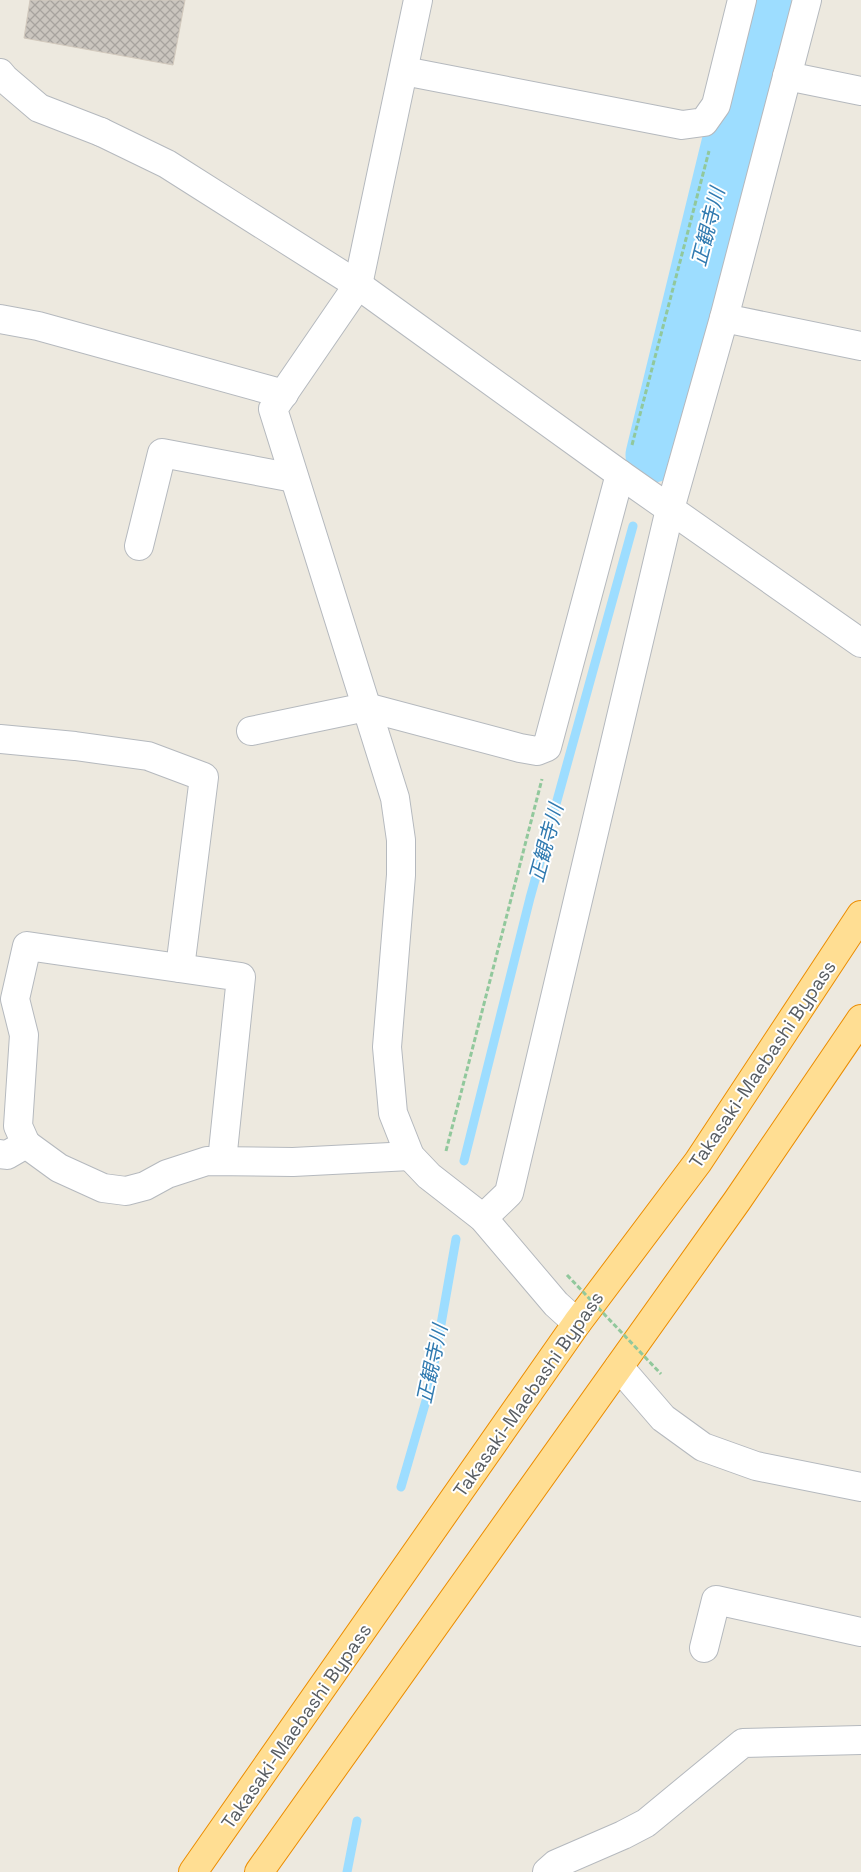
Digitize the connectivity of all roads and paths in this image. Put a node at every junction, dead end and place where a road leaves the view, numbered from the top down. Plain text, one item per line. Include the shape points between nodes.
1 (418, 0) edge
2 (742, 0) edge
3 (806, 0) edge
4 (404, 71) junction
5 (0, 73) edge
6 (787, 76) junction
7 (861, 91) edge
8 (704, 122) junction
9 (358, 284) junction
10 (724, 318) junction
11 (0, 319) edge
12 (861, 346) edge
13 (284, 394) junction
14 (620, 474) junction
15 (294, 478) junction
16 (670, 509) junction
17 (139, 546) dead end
18 (861, 643) edge
19 (366, 707) junction
20 (250, 731) dead end
21 (0, 739) edge
22 (547, 746) junction
23 (861, 915) edge
24 (180, 968) junction
25 (861, 1019) edge
26 (26, 1144) junction
27 (0, 1154) edge
28 (410, 1156) junction
29 (222, 1161) junction
30 (429, 1176) junction
31 (483, 1218) junction
32 (567, 1275) dead end
33 (576, 1322) junction
34 (619, 1367) junction
35 (661, 1374) dead end
36 (861, 1487) edge
37 (861, 1632) edge
38 (704, 1648) dead end
39 (861, 1740) edge
40 (193, 1872) edge
41 (259, 1872) edge
42 (547, 1872) edge

1 - 4 street
2 - 8 street via 716,106
3 - 6 street
4 - 8 street via 682,125
4 - 9 street
5 - 9 street via 39,108 101,132 167,164
6 - 7 street
6 - 10 street
8 - 14 path via 710,144 632,445
9 - 13 street
9 - 14 street
10 - 12 street
10 - 16 street
11 - 13 street via 38,326
13 - 15 street via 273,410
14 - 16 street
14 - 22 street
15 - 17 street via 162,453
15 - 19 street
16 - 18 street
16 - 31 street via 509,1194
19 - 20 street
19 - 22 street via 520,748 537,751
19 - 28 street via 394,798 401,840 387,1047 393,1114
21 - 24 street via 148,756 204,777
22 - 30 path via 546,765 446,1152
23 - 33 highway, Takasaki-Maebashi Bypass via 698,1162
24 - 26 street via 27,946 15,999 24,1035 18,1126
24 - 29 street via 241,977
25 - 34 highway
26 - 27 street via 7,1155
26 - 29 street via 59,1168 103,1188 126,1192 189,1166
28 - 29 street via 294,1162
28 - 30 street
30 - 31 street
31 - 33 street via 556,1304
32 - 35 path, bridge
33 - 40 highway, Takasaki-Maebashi Bypass
34 - 36 street via 663,1418 703,1447 756,1466
34 - 41 highway
37 - 38 street via 716,1600
39 - 42 street via 743,1743 646,1823 556,1864

